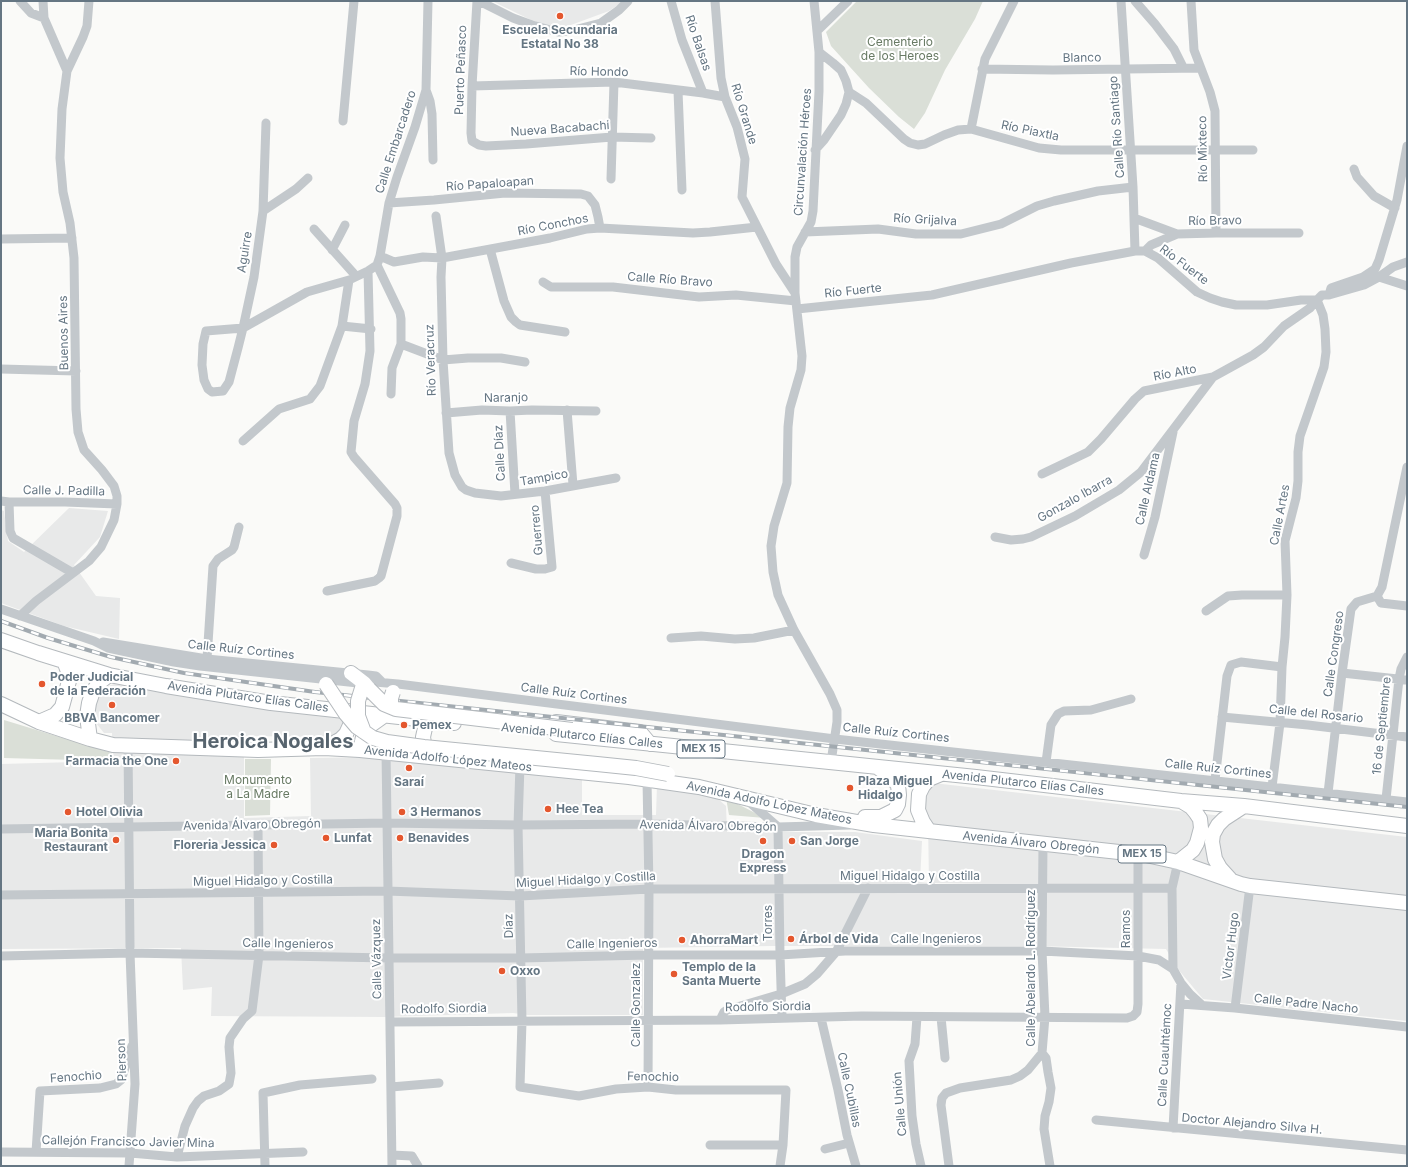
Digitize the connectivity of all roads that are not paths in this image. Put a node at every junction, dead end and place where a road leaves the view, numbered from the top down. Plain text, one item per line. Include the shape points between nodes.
1 (20, 1) edge
2 (43, 1) edge
3 (354, 1) edge
4 (428, 1) edge
5 (478, 1) edge
6 (628, 1) edge
7 (671, 1) edge
8 (715, 1) edge
9 (814, 1) edge
10 (848, 1) edge
11 (1014, 1) edge
12 (1121, 1) edge
13 (1135, 1) edge
14 (1191, 1) edge
15 (90, 3) edge
16 (44, 18) junction
17 (817, 31) junction
18 (819, 52) junction
19 (1183, 67) junction
20 (1200, 68) junction
21 (982, 69) junction
22 (1126, 69) junction
23 (67, 71) junction
24 (614, 82) junction
25 (472, 86) junction
26 (426, 90) junction
27 (678, 91) junction
28 (849, 92) junction
29 (703, 93) junction
30 (725, 97) junction
31 (343, 121) dead end
32 (266, 123) dead end
33 (971, 130) junction
34 (612, 137) junction
35 (651, 138) dead end
36 (472, 140) joint
37 (1407, 146) edge
38 (1215, 149) junction
39 (815, 150) junction
40 (1253, 150) dead end
41 (1131, 151) junction
42 (1406, 156) edge
43 (433, 160) dead end
44 (1354, 169) dead end
45 (308, 178) dead end
46 (611, 179) dead end
47 (1133, 187) junction
48 (682, 190) dead end
49 (1407, 200) edge
50 (389, 203) junction
51 (1396, 204) junction
52 (263, 211) junction
53 (436, 216) dead end
54 (1134, 218) junction
55 (345, 225) dead end
56 (757, 227) junction
57 (600, 228) junction
58 (314, 229) dead end
59 (805, 232) junction
60 (1216, 233) junction
61 (1299, 233) dead end
62 (1177, 234) junction
63 (72, 238) junction
64 (1, 239) edge
65 (490, 249) junction
66 (332, 250) junction
67 (1135, 251) junction
68 (1145, 251) junction
69 (380, 256) junction
70 (442, 258) junction
71 (1407, 262) edge
72 (376, 265) junction
73 (368, 271) junction
74 (353, 278) junction
75 (1379, 278) junction
76 (542, 282) dead end
77 (1407, 286) edge
78 (1328, 295) junction
79 (1317, 300) junction
80 (796, 301) junction
81 (342, 326) junction
82 (243, 328) junction
83 (370, 329) junction
84 (565, 332) dead end
85 (401, 344) junction
86 (442, 360) junction
87 (526, 362) dead end
88 (1, 368) edge
89 (76, 371) junction
90 (1213, 378) junction
91 (391, 394) dead end
92 (567, 410) junction
93 (510, 411) junction
94 (596, 411) dead end
95 (446, 413) junction
96 (1174, 429) junction
97 (243, 441) dead end
98 (1407, 467) edge
99 (1042, 474) dead end
100 (616, 478) dead end
101 (573, 485) junction
102 (545, 491) junction
103 (475, 493) joint
104 (515, 494) junction
105 (5, 501) edge
106 (117, 504) junction
107 (239, 527) dead end
108 (995, 537) dead end
109 (1144, 555) dead end
110 (511, 563) dead end
111 (73, 573) junction
112 (327, 591) dead end
113 (1287, 595) junction
114 (1377, 596) junction
115 (1407, 606) edge
116 (1, 609) edge
117 (1206, 611) dead end
118 (20, 616) junction
119 (794, 630) junction
120 (1, 633) edge
121 (671, 638) dead end
122 (1, 640) edge
123 (94, 641) junction
124 (1407, 657) edge
125 (207, 659) junction
126 (64, 661) junction
127 (1282, 667) junction
128 (351, 673) joint
129 (1342, 673) junction
130 (109, 675) junction
131 (1403, 679) edge
132 (325, 681) junction
133 (378, 685) junction
134 (1131, 699) dead end
135 (1, 704) edge
136 (352, 711) junction
137 (388, 711) junction
138 (1222, 717) junction
139 (431, 720) junction
140 (39, 722) junction
141 (1280, 722) junction
142 (1336, 728) junction
143 (364, 733) junction
144 (1393, 735) junction
145 (1407, 737) edge
146 (90, 739) junction
147 (835, 739) junction
148 (650, 744) junction
149 (128, 746) junction
150 (324, 748) junction
151 (360, 750) junction
152 (386, 752) junction
153 (431, 757) junction
154 (831, 762) junction
155 (1046, 762) junction
156 (520, 765) junction
157 (876, 767) junction
158 (941, 774) junction
159 (647, 780) junction
160 (1215, 780) junction
161 (699, 787) junction
162 (1272, 787) junction
163 (1328, 793) junction
164 (745, 799) junction
165 (1386, 799) junction
166 (1181, 801) junction
167 (1407, 802) edge
168 (1244, 806) junction
169 (787, 808) junction
170 (388, 823) junction
171 (648, 824) junction
172 (518, 825) junction
173 (874, 825) junction
174 (258, 826) junction
175 (1407, 826) edge
176 (129, 827) junction
177 (778, 827) junction
178 (1, 829) edge
179 (929, 831) junction
180 (1206, 834) junction
181 (1043, 844) junction
182 (1138, 854) junction
183 (1178, 862) junction
184 (1232, 881) junction
185 (1250, 886) junction
186 (780, 888) junction
187 (868, 888) junction
188 (1043, 888) junction
189 (1172, 888) junction
190 (649, 889) junction
191 (1138, 889) junction
192 (258, 892) junction
193 (387, 892) junction
194 (1, 895) edge
195 (129, 895) junction
196 (520, 896) junction
197 (1407, 903) edge
198 (130, 950) junction
199 (1042, 951) junction
200 (836, 952) junction
201 (259, 955) junction
202 (648, 955) junction
203 (780, 955) junction
204 (1, 956) edge
205 (1138, 956) junction
206 (388, 958) junction
207 (522, 958) junction
208 (1173, 969) junction
209 (1181, 983) junction
210 (781, 994) junction
211 (1138, 1004) joint
212 (1181, 1004) junction
213 (1202, 1005) junction
214 (1235, 1008) junction
215 (917, 1017) junction
216 (941, 1017) junction
217 (1045, 1017) junction
218 (782, 1018) junction
219 (821, 1018) junction
220 (522, 1020) junction
221 (649, 1020) junction
222 (720, 1020) junction
223 (390, 1022) junction
224 (1407, 1028) edge
225 (134, 1042) junction
226 (1042, 1053) junction
227 (945, 1058) dead end
228 (372, 1079) dead end
229 (439, 1083) dead end
230 (391, 1087) junction
231 (520, 1087) joint
232 (648, 1087) junction
233 (1096, 1120) dead end
234 (1173, 1128) junction
235 (849, 1144) junction
236 (710, 1145) dead end
237 (783, 1145) junction
238 (825, 1149) dead end
239 (1407, 1150) edge
240 (1, 1152) edge
241 (36, 1152) junction
242 (303, 1152) dead end
243 (130, 1153) junction
244 (265, 1153) junction
245 (392, 1155) junction
246 (177, 1157) junction
247 (129, 1166) edge
248 (265, 1166) edge
249 (392, 1166) edge
250 (418, 1166) edge
251 (780, 1166) edge
252 (856, 1166) edge
253 (921, 1166) edge
254 (949, 1166) edge
255 (1050, 1166) edge

1 - 16 street via 31,13
2 - 16 street
3 - 31 street
4 - 26 street, Calle Embarcadero
5 - 6 street via 513,18 558,32 601,23
5 - 25 street, Puerto Peñasco
7 - 29 street, Río Balsas via 682,40
8 - 30 street, Río Grande via 718,61
9 - 17 street, Circunvalación Héroes
10 - 17 street
11 - 21 street via 989,48
12 - 22 street, Calle Río Santiago
13 - 19 street via 1174,49
14 - 20 street, Río Mixteco via 1194,50
15 - 23 street, Buenos Aires via 85,32
16 - 23 street
17 - 18 street, Circunvalación Héroes
18 - 28 street via 841,70
18 - 39 street, Circunvalación Héroes
19 - 20 street, Blanco
19 - 22 street, Blanco
20 - 38 street, Río Mixteco via 1215,111
21 - 22 street, Blanco
21 - 33 street
22 - 41 street, Calle Río Santiago
23 - 63 street, Buenos Aires via 60,158 63,192
24 - 25 street, Río Hondo
24 - 27 street, Río Hondo
24 - 34 street
25 - 36 street, Puerto Peñasco
26 - 43 street via 432,114
26 - 50 street, Calle Embarcadero
27 - 29 street, Río Hondo
27 - 48 street
28 - 33 street, Río Piaxtla via 866,102 910,143 926,144 958,130
28 - 39 street via 841,114
29 - 30 street, Río Hondo
30 - 56 street, Río Grande via 737,127 745,159 742,197
32 - 52 street, Aguirre
33 - 41 street, Río Piaxtla via 1039,148
34 - 35 street, Nueva Bacabachi
34 - 36 street, Nueva Bacabachi via 486,146
34 - 46 street
37 - 42 street, Río Fuerte
38 - 40 street, Río Piaxtla
38 - 41 street, Río Piaxtla
38 - 60 street, Río Mixteco
39 - 59 street, Circunvalación Héroes via 813,211 811,222
41 - 47 street, Calle Río Santiago
42 - 51 street, Río Fuerte
44 - 51 street via 1357,177 1374,196
45 - 52 street
47 - 54 street, Calle Río Santiago
47 - 59 street, Río Grijalva via 1098,191 1054,201 1037,206 1001,224 961,234 916,234 878,229
49 - 51 street
50 - 57 street, Río Papaloapan via 513,192 581,194 591,199 597,210
50 - 69 street, Calle Embarcadero
51 - 78 street, Río Fuerte via 1375,269 1363,277 1331,288
52 - 82 street, Aguirre via 255,271
53 - 70 street, Río Veracruz
54 - 62 street, Río Bravo
54 - 67 street, Calle Río Santiago
55 - 66 street
56 - 57 street, Río Conchos via 693,233
56 - 80 street, Río Grande
57 - 65 street, Río Conchos
58 - 66 street
59 - 80 street, Circunvalación Héroes via 795,257
60 - 61 street, Río Bravo
60 - 62 street, Río Bravo
62 - 68 street via 1151,245
63 - 64 street
63 - 89 street, Buenos Aires
65 - 70 street, Río Conchos
65 - 84 street via 511,317 520,325
66 - 74 street
67 - 68 street, Río Fuerte
67 - 80 street, Río Fuerte via 932,295
68 - 79 street, Río Fuerte via 1158,258 1197,292 1222,302 1236,305 1267,305
69 - 70 street, Río Conchos via 394,262 423,257
69 - 72 street, Calle Embarcadero
70 - 86 street, Río Veracruz
71 - 75 street via 1393,267
72 - 73 street, Calle Embarcadero
72 - 85 street via 400,313
73 - 74 street
73 - 83 street
74 - 81 street
74 - 82 street via 308,292
75 - 77 street
75 - 78 street
76 - 80 street, Calle Río Bravo via 551,287 613,287 699,297 736,295
78 - 79 street, Río Fuerte
79 - 90 street, Río Alto via 1253,355
79 - 113 street, Calle Artes via 1323,315 1326,352 1324,367 1300,436 1296,498 1285,542
80 - 119 street, Circunvalación Héroes via 802,356 801,370 789,414 787,483 774,526 771,546 778,596
81 - 83 street
81 - 97 street via 320,386 310,400 279,408
82 - 82 street, Aguirre via 206,332 202,365 204,380 212,392 223,391 229,382
83 - 112 street via 368,368 354,421 351,452 395,504 397,516 381,576 375,581
85 - 86 street
85 - 91 street via 392,368
86 - 87 street via 501,358
86 - 95 street, Río Veracruz
88 - 89 street
89 - 106 street, Buenos Aires via 79,439 84,450 114,486
90 - 96 street, Gonzalo Ibarra
90 - 99 street, Río Alto via 1144,391 1088,452
92 - 93 street, Naranjo
92 - 94 street, Naranjo
92 - 101 street
93 - 95 street, Naranjo
93 - 104 street, Calle Díaz
95 - 103 street, Río Veracruz via 449,453 455,475 462,487
96 - 108 street, Gonzalo Ibarra via 1141,472 1110,496 1075,516 1024,539
96 - 109 street, Calle Aldama via 1155,518
98 - 114 street via 1382,587
100 - 101 street, Tampico
101 - 102 street, Tampico
102 - 104 street, Tampico
102 - 110 street, Guerrero via 552,567 536,569
103 - 104 street, Tampico via 501,496
105 - 106 street, Calle J. Padilla
105 - 111 street via 12,538
106 - 111 street, Buenos Aires via 114,520 101,547
107 - 125 street via 232,550 218,559 213,566
111 - 118 street, Buenos Aires
113 - 117 street via 1228,596
113 - 127 street, Calle Artes
114 - 115 street via 1381,603
114 - 129 street, Calle Congreso via 1357,602 1351,609
116 - 118 street, Calle Ruíz Cortines
118 - 123 street, Calle Ruíz Cortines
119 - 121 street via 754,638
119 - 147 street, Circunvalación Héroes via 837,710
120 - 148 highway via 115,671 210,690 314,703 325,700 606,727 640,732
122 - 126 highway, Avenida Plutarco Elías Calles / MEX 15
123 - 125 street, Calle Ruíz Cortines
123 - 132 street, Calle Ruíz Cortines via 108,648 174,662
124 - 131 street, 16 de Septiembre via 1401,669
125 - 128 street, Calle Ruíz Cortines
126 - 130 highway, Avenida Plutarco Elías Calles / MEX 15
126 - 140 highway via 70,681 62,707 54,715
127 - 138 street via 1241,662 1231,665 1227,676
127 - 141 street, Calle Artes
128 - 133 highway
129 - 131 street
129 - 142 street, Calle Congreso
130 - 136 highway, Avenida Plutarco Elías Calles / MEX 15 via 271,703
130 - 146 highway via 93,691 89,703 87,716
131 - 144 street, 16 de Septiembre
132 - 133 street, Calle Ruíz Cortines
132 - 143 highway, bridge via 346,714
133 - 137 highway, bridge via 380,700
133 - 137 highway, bridge via 391,698
133 - 143 highway, bridge via 358,701 358,716
133 - 147 street, Calle Ruíz Cortines
134 - 155 street via 1092,710 1064,711 1058,714 1051,725
135 - 140 highway, Avenida Adolfo López Mateos / MEX 15
136 - 137 highway, Avenida Plutarco Elías Calles / MEX 15
136 - 150 highway via 350,728 346,734
137 - 139 highway, Avenida Plutarco Elías Calles / MEX 15
137 - 148 highway, bridge via 629,737
137 - 151 highway via 371,725 363,737
138 - 141 street, Calle del Rosario
138 - 160 street
139 - 148 highway, Avenida Plutarco Elías Calles / MEX 15
139 - 153 highway via 425,728 423,737 425,749
140 - 146 highway, Avenida Adolfo López Mateos / MEX 15
141 - 142 street, Calle del Rosario
141 - 162 street, Calle Artes
142 - 144 street, Calle del Rosario
142 - 163 street, Calle Congreso
143 - 161 highway, bridge via 373,738 402,744 636,768 684,778
144 - 145 street, Calle del Rosario
144 - 165 street, 16 de Septiembre
146 - 149 highway, Avenida Adolfo López Mateos / MEX 15
147 - 154 street, Circunvalación Héroes
147 - 155 street, Calle Ruíz Cortines
148 - 154 highway, Avenida Plutarco Elías Calles / MEX 15
149 - 150 highway, Avenida Adolfo López Mateos / MEX 15 via 258,750
149 - 176 street, Pierson
150 - 151 highway, Avenida Adolfo López Mateos / MEX 15
151 - 152 highway, Avenida Adolfo López Mateos / MEX 15
152 - 153 highway, Avenida Adolfo López Mateos / MEX 15
152 - 170 street, Calle Vázquez
153 - 156 highway, Avenida Adolfo López Mateos / MEX 15
154 - 157 highway, Avenida Plutarco Elías Calles / MEX 15
155 - 160 street, Calle Ruíz Cortines
156 - 159 highway, Avenida Adolfo López Mateos / MEX 15
156 - 172 street, Díaz
157 - 158 highway, Avenida Plutarco Elías Calles / MEX 15
157 - 169 highway via 891,777 898,786 899,795 894,810 881,817 853,817
158 - 166 highway, Avenida Plutarco Elías Calles / MEX 15
158 - 179 highway via 929,779 918,794 918,810
159 - 161 highway, Avenida Adolfo López Mateos / MEX 15
159 - 171 street, Calle Gonzalez
160 - 162 street, Calle Ruíz Cortines
161 - 164 highway, Avenida Adolfo López Mateos / MEX 15
162 - 163 street, Calle Ruíz Cortines
163 - 165 street, Calle Ruíz Cortines
164 - 169 highway, Avenida Adolfo López Mateos / MEX 15
164 - 177 street
165 - 167 street, Calle Ruíz Cortines
166 - 168 highway, Avenida Plutarco Elías Calles / MEX 15
166 - 180 highway via 1196,812 1201,828
168 - 175 highway, Avenida Plutarco Elías Calles / MEX 15
168 - 180 highway
169 - 173 highway, Avenida Adolfo López Mateos / MEX 15
170 - 172 street, Avenida Álvaro Obregón
170 - 174 street, Avenida Álvaro Obregón
170 - 193 street, Calle Vázquez
171 - 172 street, Avenida Álvaro Obregón
171 - 177 street, Avenida Álvaro Obregón
171 - 190 street, Calle Gonzalez
172 - 196 street, Díaz
173 - 177 street, Avenida Álvaro Obregón
173 - 179 highway, Avenida Álvaro Obregón / MEX 15
174 - 176 street, Avenida Álvaro Obregón
174 - 192 street
176 - 178 street, Avenida Álvaro Obregón
176 - 195 street, Pierson
177 - 186 street, Torres
179 - 181 highway, Avenida Álvaro Obregón / MEX 15
180 - 183 highway via 1193,850
180 - 184 highway via 1215,860
181 - 182 highway, Avenida Álvaro Obregón / MEX 15
181 - 188 street, Calle Abelardo L. Rodríguez
182 - 183 highway, Avenida Álvaro Obregón / MEX 15
182 - 191 street, Ramos
183 - 184 highway, Avenida Álvaro Obregón / MEX 15
183 - 189 street
184 - 185 highway, Avenida Álvaro Obregón / MEX 15
185 - 197 highway, Avenida Álvaro Obregón / MEX 15
185 - 214 street, Víctor Hugo
186 - 187 street, Miguel Hidalgo y Costilla
186 - 190 street, Miguel Hidalgo y Costilla
186 - 203 street, Torres
187 - 188 street, Miguel Hidalgo y Costilla
187 - 200 street
188 - 191 street, Miguel Hidalgo y Costilla
188 - 199 street, Calle Abelardo L. Rodríguez
189 - 191 street, Miguel Hidalgo y Costilla
189 - 208 street
190 - 196 street, Miguel Hidalgo y Costilla
190 - 202 street, Calle Gonzalez
191 - 205 street, Ramos
192 - 193 street, Miguel Hidalgo y Costilla
192 - 195 street, Miguel Hidalgo y Costilla
192 - 201 street
193 - 196 street, Miguel Hidalgo y Costilla
193 - 206 street, Calle Vázquez
194 - 195 street, Miguel Hidalgo y Costilla
195 - 198 street, Pierson
196 - 207 street, Díaz
198 - 201 street, Calle Ingenieros
198 - 204 street, Calle Ingenieros
198 - 225 street, Pierson
199 - 200 street, Calle Ingenieros
199 - 205 street, Calle Ingenieros
199 - 217 street, Calle Abelardo L. Rodríguez
200 - 203 street, Calle Ingenieros
200 - 210 street via 818,974 805,984
201 - 206 street, Calle Ingenieros
201 - 246 street via 252,1010 229,1042 230,1080 226,1087 204,1096 192,1108
202 - 203 street, Calle Ingenieros
202 - 207 street, Calle Ingenieros
202 - 221 street, Calle Gonzalez
203 - 210 street, Torres
205 - 208 street, Calle Ingenieros via 1159,960
205 - 211 street, Ramos
206 - 207 street, Calle Ingenieros
206 - 223 street, Calle Vázquez
207 - 220 street, Díaz
208 - 209 street
209 - 212 street, Calle Cuauhtémoc
209 - 213 street
210 - 218 street, Torres
210 - 222 street via 727,1010
211 - 217 street, Rodolfo Siordia via 1137,1012 1127,1018
212 - 213 street
212 - 234 street, Calle Cuauhtémoc
213 - 214 street, Calle Padre Nacho
214 - 224 street, Calle Padre Nacho
215 - 216 street, Rodolfo Siordia
215 - 219 street, Rodolfo Siordia
215 - 253 street, Calle Unión via 915,1044 909,1061 912,1116
216 - 217 street, Rodolfo Siordia
216 - 227 street
217 - 226 street, Calle Abelardo L. Rodríguez
218 - 219 street, Rodolfo Siordia
218 - 222 street, Rodolfo Siordia
219 - 235 street, Calle Cubillas
220 - 221 street, Rodolfo Siordia
220 - 223 street, Rodolfo Siordia
220 - 231 street, Díaz
221 - 222 street, Rodolfo Siordia
221 - 232 street, Calle Gonzalez
223 - 230 street, Calle Vázquez
225 - 241 street, Fenochio via 121,1080 116,1084 94,1089 40,1091
225 - 243 street, Pierson via 135,1084
226 - 254 street, Calle Abelardo L. Rodríguez via 1028,1070 1011,1080 960,1088 946,1093 941,1105
226 - 255 street via 1046,1058 1051,1088 1044,1129
228 - 244 street via 300,1086 264,1093
229 - 230 street
230 - 245 street, Calle Vázquez
231 - 232 street, Fenochio via 579,1096 616,1089
232 - 237 street, Fenochio via 676,1090 786,1090
233 - 234 street, Doctor Alejandro Silva H.
234 - 239 street, Doctor Alejandro Silva H.
235 - 238 street
235 - 252 street, Calle Cubillas
236 - 237 street
237 - 251 street
240 - 241 street, Callejón Francisco Javier Mina
241 - 243 street, Callejón Francisco Javier Mina
242 - 244 street, Callejón Francisco Javier Mina
243 - 246 street, Callejón Francisco Javier Mina
243 - 247 street, Pierson
244 - 246 street, Callejón Francisco Javier Mina
244 - 248 street
245 - 249 street, Calle Vázquez
245 - 250 street via 412,1156

